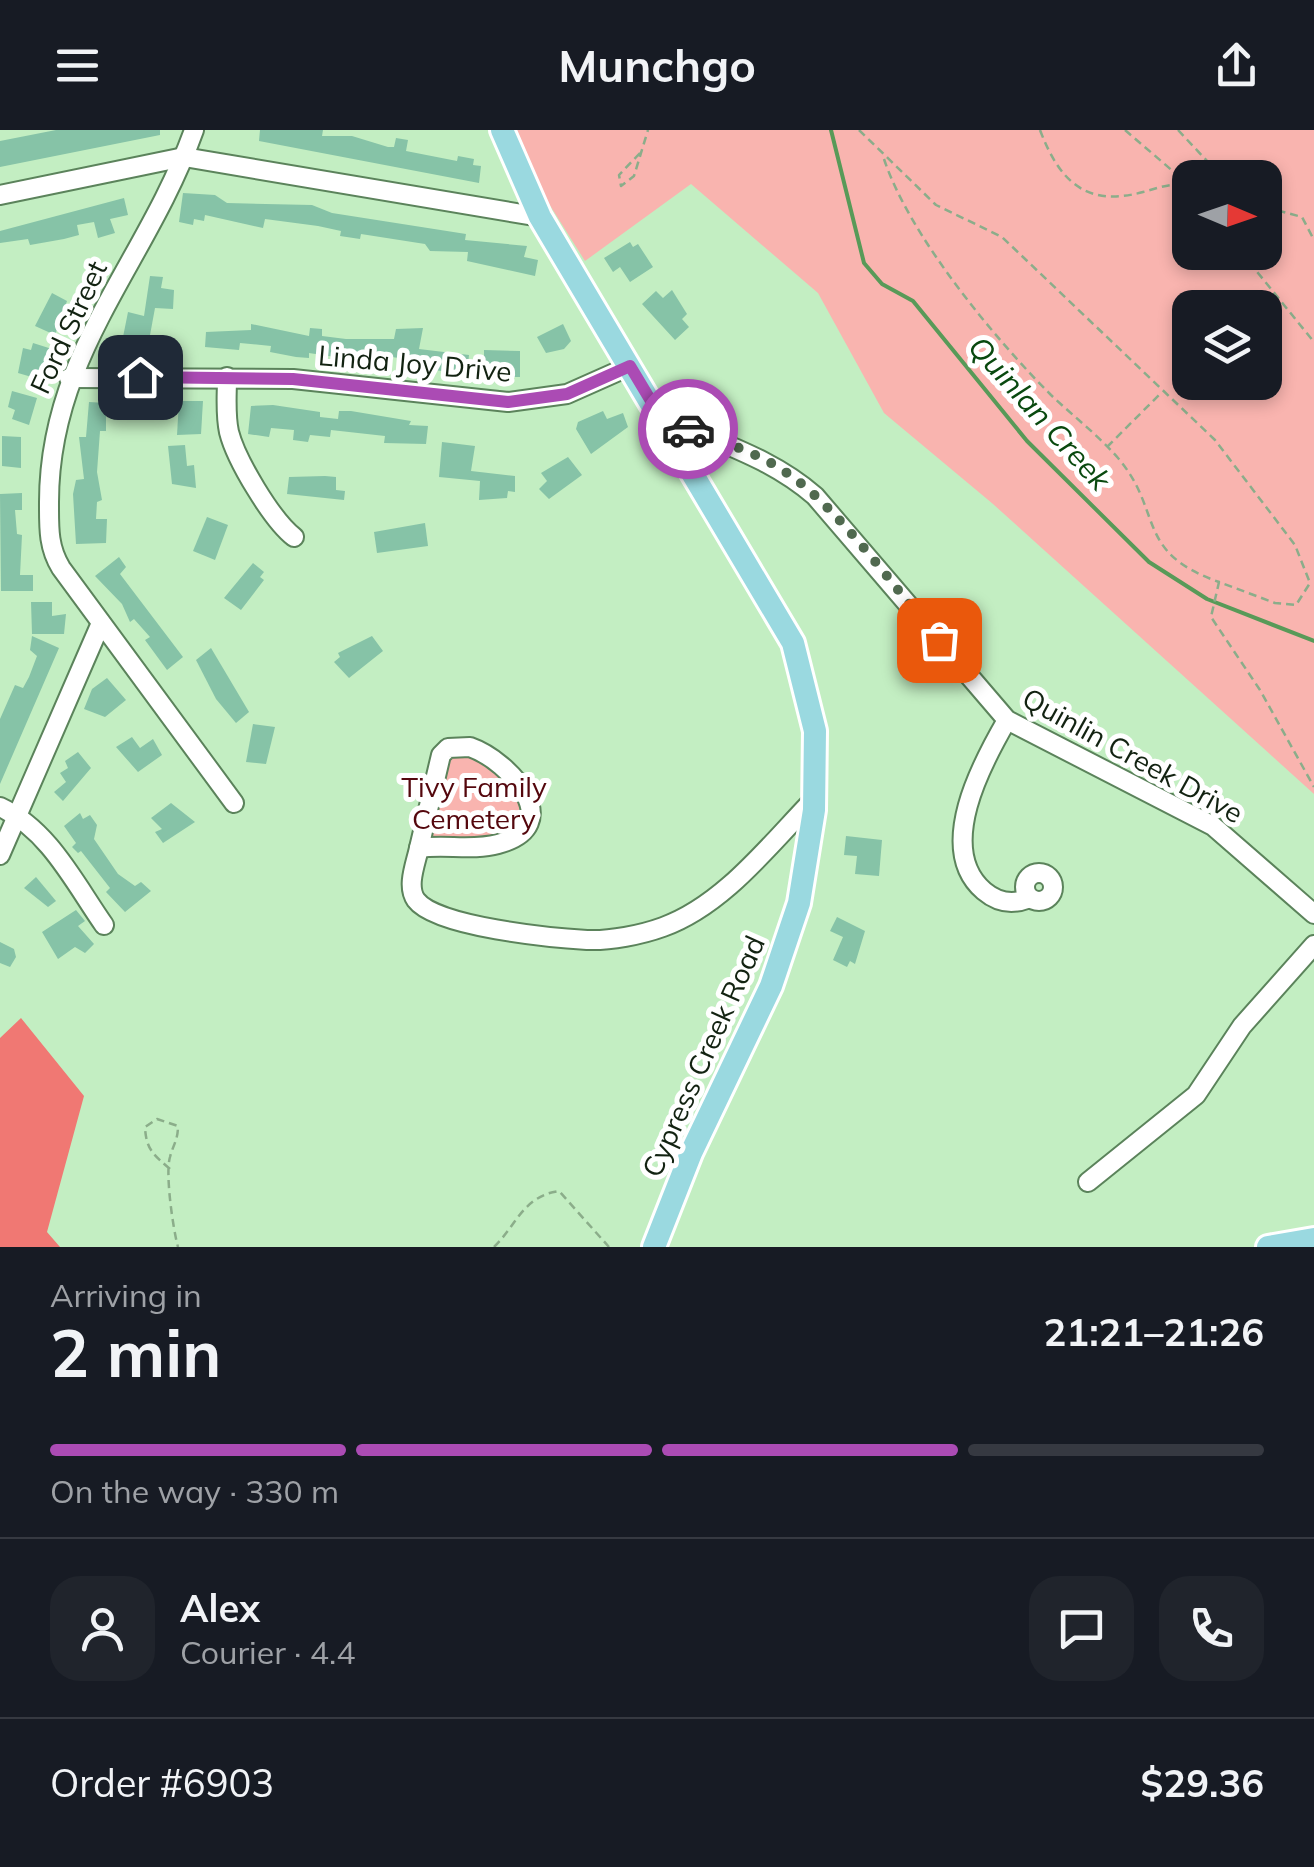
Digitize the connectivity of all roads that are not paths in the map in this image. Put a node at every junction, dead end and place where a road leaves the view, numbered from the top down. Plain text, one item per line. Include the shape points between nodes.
1 (194, 130) edge
2 (502, 130) edge
3 (184, 157) junction
4 (0, 196) edge
5 (540, 217) junction
6 (630, 366) junction
7 (227, 377) junction
8 (69, 378) junction
9 (660, 416) junction
10 (294, 538) dead end
11 (101, 624) junction
12 (1007, 720) junction
13 (814, 798) junction
14 (234, 803) dead end
15 (9, 811) edge
16 (419, 848) junction
17 (0, 855) edge
18 (1026, 898) dead end
19 (1314, 914) edge
20 (104, 925) dead end
21 (1314, 946) edge
22 (1088, 1182) dead end
23 (1314, 1239) edge
24 (654, 1247) edge
25 (1268, 1247) edge

1 - 3 street, Ford Street
2 - 5 main road, Cypress Creek Road
3 - 4 street
3 - 5 street
3 - 8 street, Ford Street
5 - 6 main road, Cypress Creek Road
6 - 7 street, Linda Joy Drive via 567,394 508,402
6 - 9 main road, Cypress Creek Road
7 - 8 street, Linda Joy Drive
7 - 10 street via 234,446
8 - 11 street, Ford Street via 50,455 49,538 52,553
9 - 12 street, Quinlin Creek Drive via 764,458 815,496
9 - 13 main road, Cypress Creek Road via 793,643 815,731
11 - 14 street, Ford Street
11 - 15 street
12 - 18 street via 977,772 964,846 970,875 990,897 1006,903
12 - 19 street, Quinlin Creek Drive via 1213,826
13 - 16 street via 701,908 620,937 572,938 456,921 428,910 412,889
13 - 24 main road, Cypress Creek Road via 799,903 771,986
15 - 17 street
15 - 20 street via 40,834
16 - 16 street via 486,846 513,838 530,808 523,785 484,751 448,748 434,775
21 - 22 street via 1242,1026 1196,1095
23 - 25 main road

